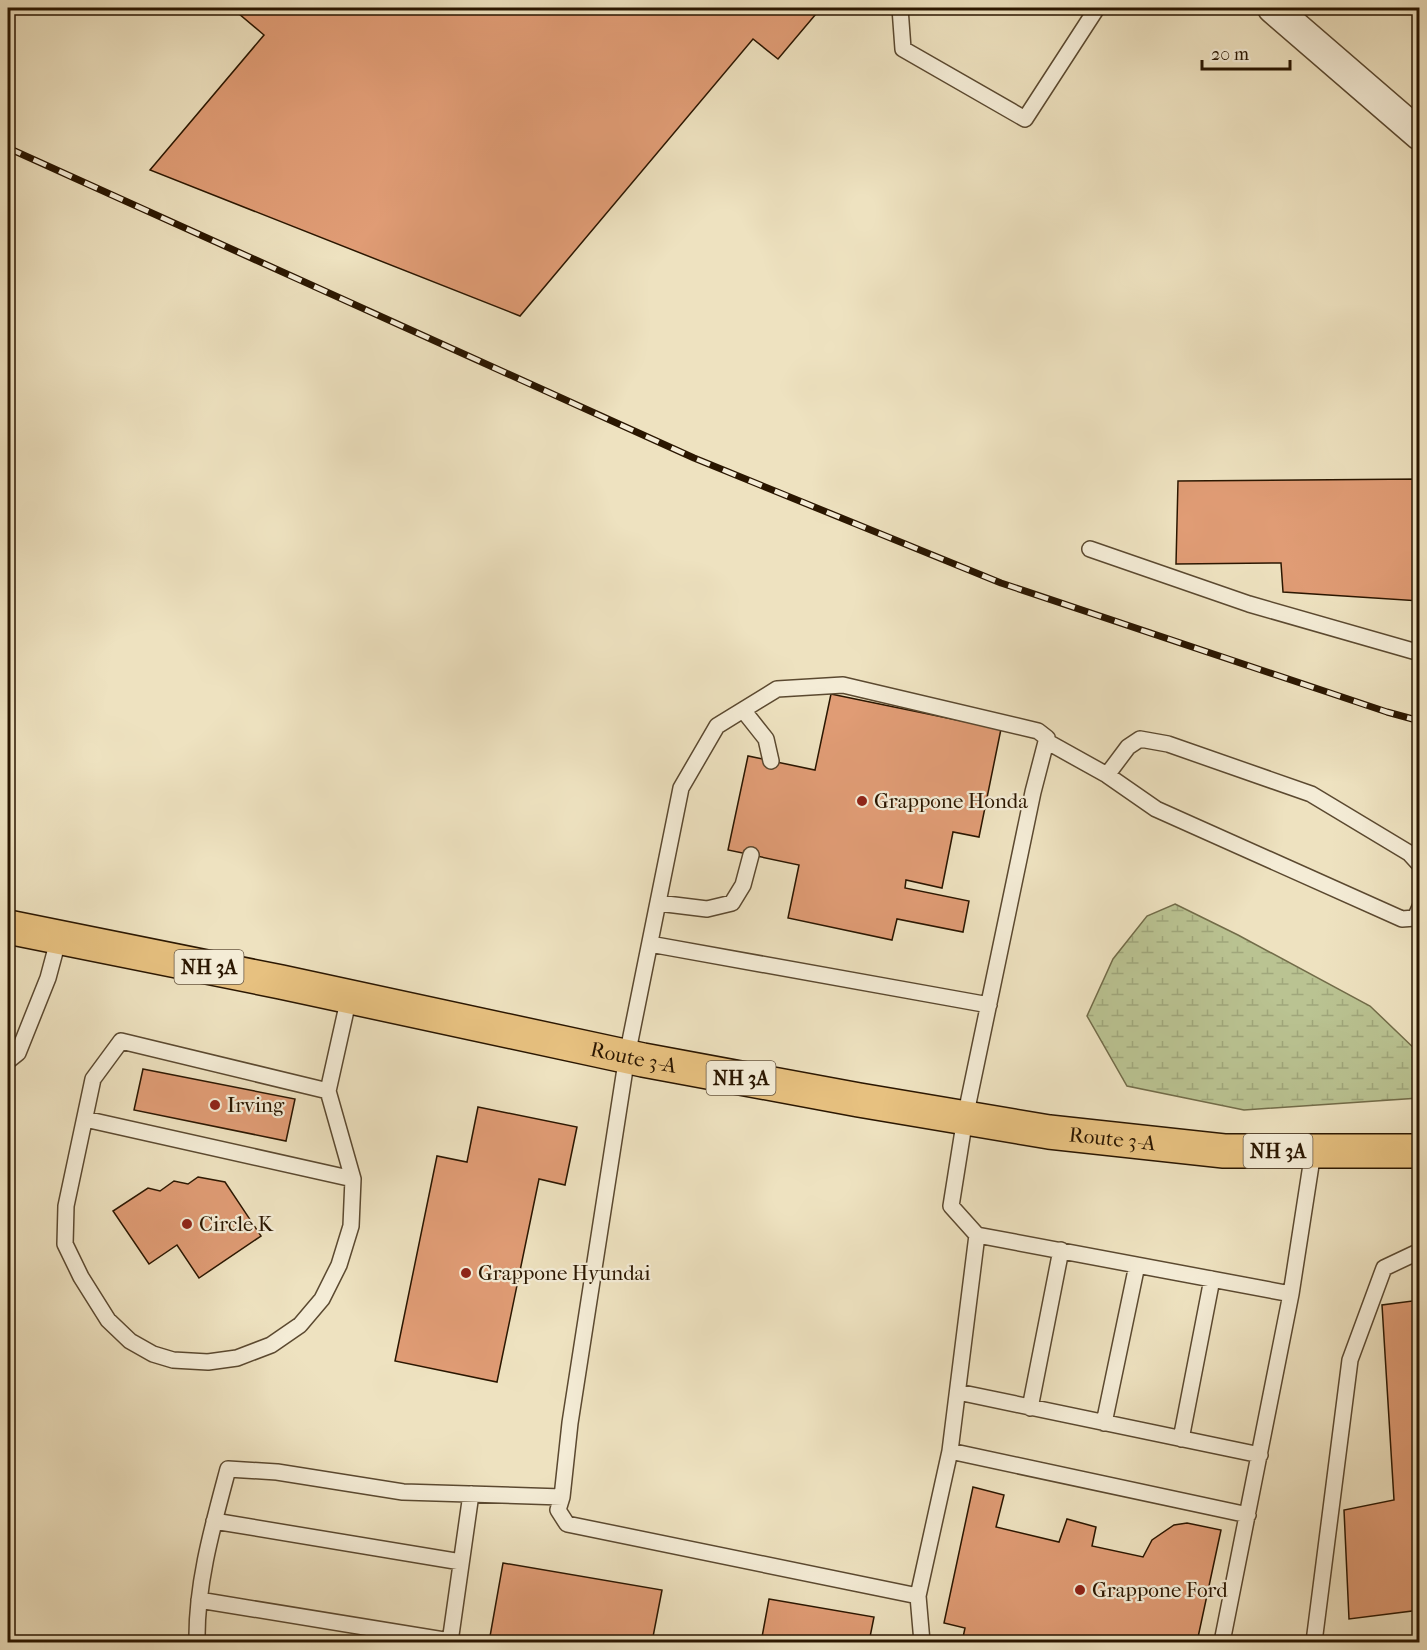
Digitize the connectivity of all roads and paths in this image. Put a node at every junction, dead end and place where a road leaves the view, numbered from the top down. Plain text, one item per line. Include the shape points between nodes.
1 (900, 8) edge
2 (1097, 8) edge
3 (1273, 8) edge
4 (1419, 135) edge
5 (1090, 549) dead end
6 (1419, 653) edge
7 (743, 710) junction
8 (1046, 741) junction
9 (771, 761) dead end
10 (1107, 775) junction
11 (751, 855) dead end
12 (1419, 864) edge
13 (658, 903) junction
14 (1419, 908) edge
15 (8, 927) edge
16 (64, 938) junction
17 (650, 944) junction
18 (349, 997) junction
19 (989, 1005) junction
20 (627, 1056) junction
21 (8, 1061) edge
22 (328, 1091) junction
23 (966, 1118) junction
24 (85, 1119) junction
25 (1419, 1151) edge
26 (1313, 1152) junction
27 (353, 1179) junction
28 (977, 1235) junction
29 (1061, 1250) junction
30 (1419, 1251) edge
31 (1137, 1265) junction
32 (1212, 1280) junction
33 (1291, 1294) junction
34 (958, 1392) junction
35 (1030, 1408) junction
36 (1104, 1423) junction
37 (1181, 1440) junction
38 (950, 1451) junction
39 (1260, 1455) junction
40 (471, 1494) junction
41 (562, 1497) junction
42 (1248, 1515) junction
43 (214, 1521) junction
44 (461, 1562) junction
45 (918, 1596) junction
46 (199, 1600) junction
47 (197, 1642) edge
48 (450, 1642) edge
49 (922, 1642) edge
50 (1222, 1642) edge
51 (1314, 1642) edge

1 - 2 lane via 903,48 1025,118
3 - 4 street
5 - 6 lane via 1250,604
7 - 8 lane via 777,689 843,685 1038,731
7 - 9 lane via 766,739
7 - 13 lane via 717,726 681,788
8 - 10 lane
8 - 19 lane
10 - 12 lane via 1128,747 1140,739 1168,744 1311,794 1409,853
10 - 14 lane via 1156,809 1402,919 1415,918
11 - 13 lane via 743,885 732,903 707,909
13 - 17 lane
15 - 16 main road, NH 3A
16 - 18 main road, Route 3-A / NH 3A
16 - 21 lane via 18,1053
17 - 19 lane
17 - 20 lane
18 - 20 main road, Route 3-A / NH 3A
18 - 22 lane
19 - 23 lane
20 - 23 main road, Route 3-A / NH 3A
20 - 41 lane
22 - 24 lane via 121,1041 93,1079
22 - 27 lane
23 - 26 main road, Route 3-A / NH 3A via 1049,1132 1224,1151
23 - 28 lane via 951,1206
24 - 27 lane
24 - 27 lane via 66,1206 65,1244 108,1320 130,1341 173,1360 208,1362 237,1358 271,1345 300,1325 322,1299 339,1265 351,1226
25 - 26 main road, Route 3-A / NH 3A
26 - 33 lane
28 - 29 lane
28 - 34 lane
29 - 31 lane
29 - 35 lane
30 - 51 lane via 1384,1268 1350,1360
31 - 32 lane
31 - 36 lane
32 - 33 lane
32 - 37 lane
33 - 39 lane
34 - 35 lane
34 - 38 lane
35 - 36 lane
36 - 37 lane
37 - 39 lane
38 - 42 lane
38 - 45 lane
39 - 42 lane
40 - 41 lane
40 - 43 lane via 403,1492 277,1472 228,1469
40 - 44 lane
41 - 45 lane via 558,1510 567,1524
42 - 50 lane
43 - 44 lane
43 - 46 lane
44 - 48 lane
45 - 49 lane
46 - 47 lane
46 - 48 lane

